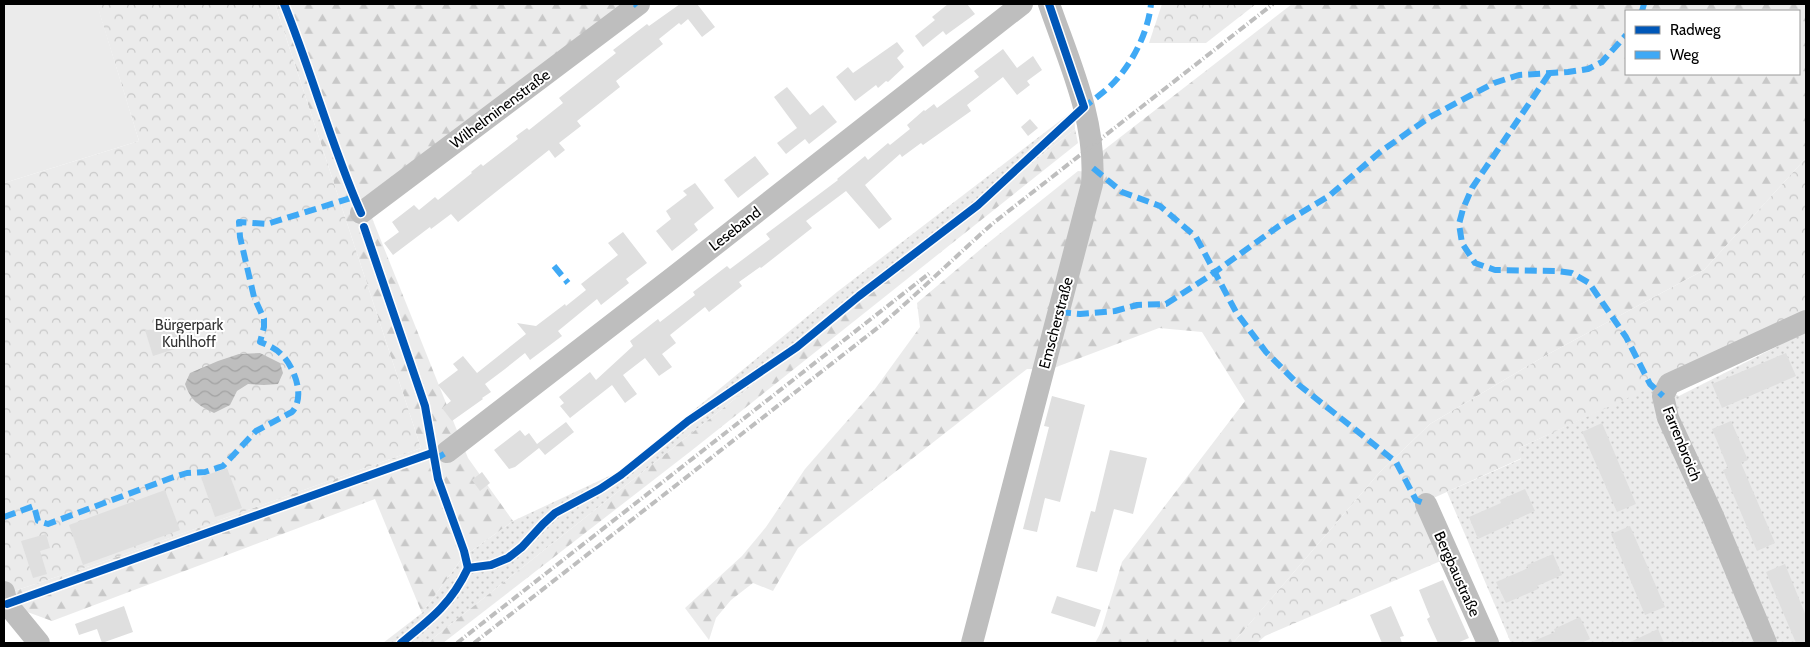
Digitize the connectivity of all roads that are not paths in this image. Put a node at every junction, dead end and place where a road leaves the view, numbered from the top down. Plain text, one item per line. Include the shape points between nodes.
1 (639, 4) edge
2 (1022, 4) edge
3 (1049, 4) edge
4 (361, 213) dead end
5 (1806, 321) edge
6 (447, 452) dead end
7 (1426, 504) dead end
8 (4, 592) edge
9 (39, 643) edge
10 (972, 643) edge
11 (1488, 643) edge
12 (1766, 643) edge

1 - 4 street, Wilhelminenstraße
2 - 6 street, Leseband
3 - 10 street, Emscherstraße via 1084,107 1092,146 1092,184
5 - 12 street, Farrenbroich via 1669,384 1663,396 1668,418 1714,516
7 - 11 street, Bergbaustraße
8 - 9 street via 7,604

